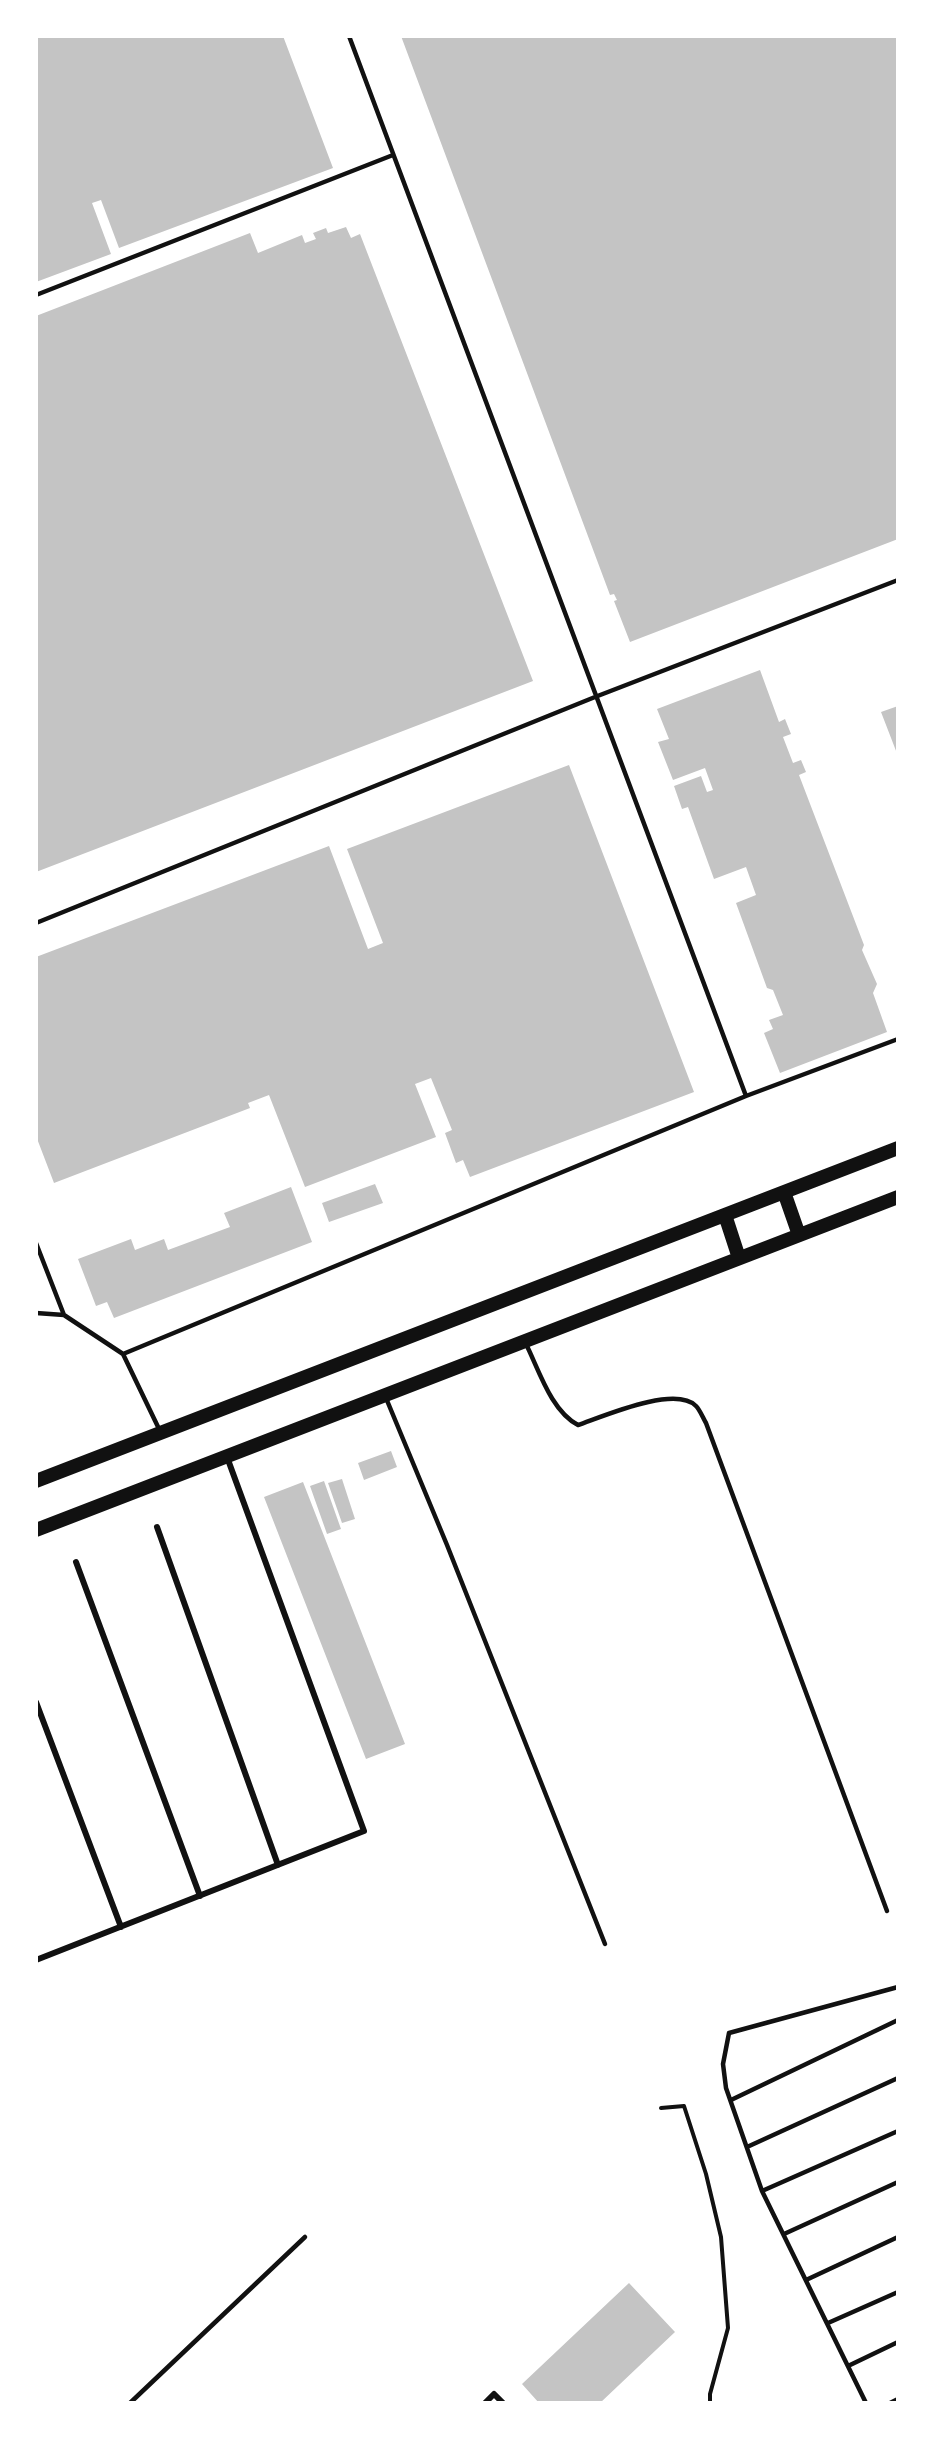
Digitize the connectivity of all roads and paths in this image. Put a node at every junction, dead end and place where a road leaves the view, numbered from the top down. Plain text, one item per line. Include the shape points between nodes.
1 (349, 36) edge
2 (393, 155) junction
3 (36, 295) edge
4 (898, 580) edge
5 (594, 697) junction
6 (36, 923) edge
7 (898, 1039) edge
8 (746, 1096) junction
9 (898, 1148) edge
10 (784, 1192) junction
11 (898, 1197) edge
12 (725, 1215) junction
13 (799, 1235) junction
14 (36, 1243) edge
15 (739, 1258) junction
16 (36, 1313) edge
17 (64, 1315) junction
18 (524, 1341) junction
19 (123, 1354) junction
20 (385, 1395) junction
21 (161, 1433) junction
22 (227, 1456) junction
23 (36, 1482) edge
24 (157, 1527) dead end
25 (36, 1530) edge
26 (76, 1562) dead end
27 (36, 1702) edge
28 (278, 1865) junction
29 (200, 1896) junction
30 (887, 1911) dead end
31 (121, 1926) junction
32 (605, 1944) dead end
33 (37, 1958) edge
34 (898, 1987) edge
35 (898, 2020) edge
36 (898, 2078) edge
37 (731, 2100) junction
38 (662, 2108) dead end
39 (898, 2131) edge
40 (747, 2147) junction
41 (898, 2182) edge
42 (762, 2191) junction
43 (784, 2234) junction
44 (305, 2237) dead end
45 (898, 2237) edge
46 (806, 2280) junction
47 (898, 2292) edge
48 (828, 2323) junction
49 (898, 2342) edge
50 (848, 2366) junction
51 (898, 2399) edge
52 (129, 2403) edge
53 (485, 2403) edge
54 (503, 2403) edge
55 (710, 2403) edge
56 (866, 2403) edge
57 (890, 2403) edge

1 - 2 lane
2 - 3 lane
2 - 5 lane
4 - 5 lane
5 - 6 lane
5 - 8 lane
7 - 8 lane
8 - 19 lane
9 - 10 main road
10 - 12 main road
10 - 13 main road
11 - 13 main road
12 - 15 main road
12 - 21 main road
13 - 15 main road
14 - 17 lane
15 - 18 main road
16 - 17 lane
17 - 19 lane
18 - 20 main road
18 - 30 lane via 552,1396 567,1419 578,1425 654,1400 680,1398 696,1406 710,1434
19 - 21 lane
20 - 22 main road
20 - 32 lane
21 - 23 main road
22 - 25 main road
22 - 28 street via 364,1831
24 - 28 street
26 - 29 street
27 - 31 street
28 - 29 street
29 - 31 street
31 - 33 street
34 - 37 lane via 729,2033 723,2064
35 - 37 lane
36 - 40 lane
37 - 40 lane
38 - 55 path via 684,2106 722,2237 728,2328
39 - 42 lane
40 - 42 lane
41 - 43 lane
42 - 43 lane
43 - 46 lane
44 - 52 lane
45 - 46 lane
46 - 48 lane
47 - 48 lane
48 - 50 lane
49 - 50 lane
50 - 56 lane
51 - 57 lane
53 - 54 street via 494,2394

